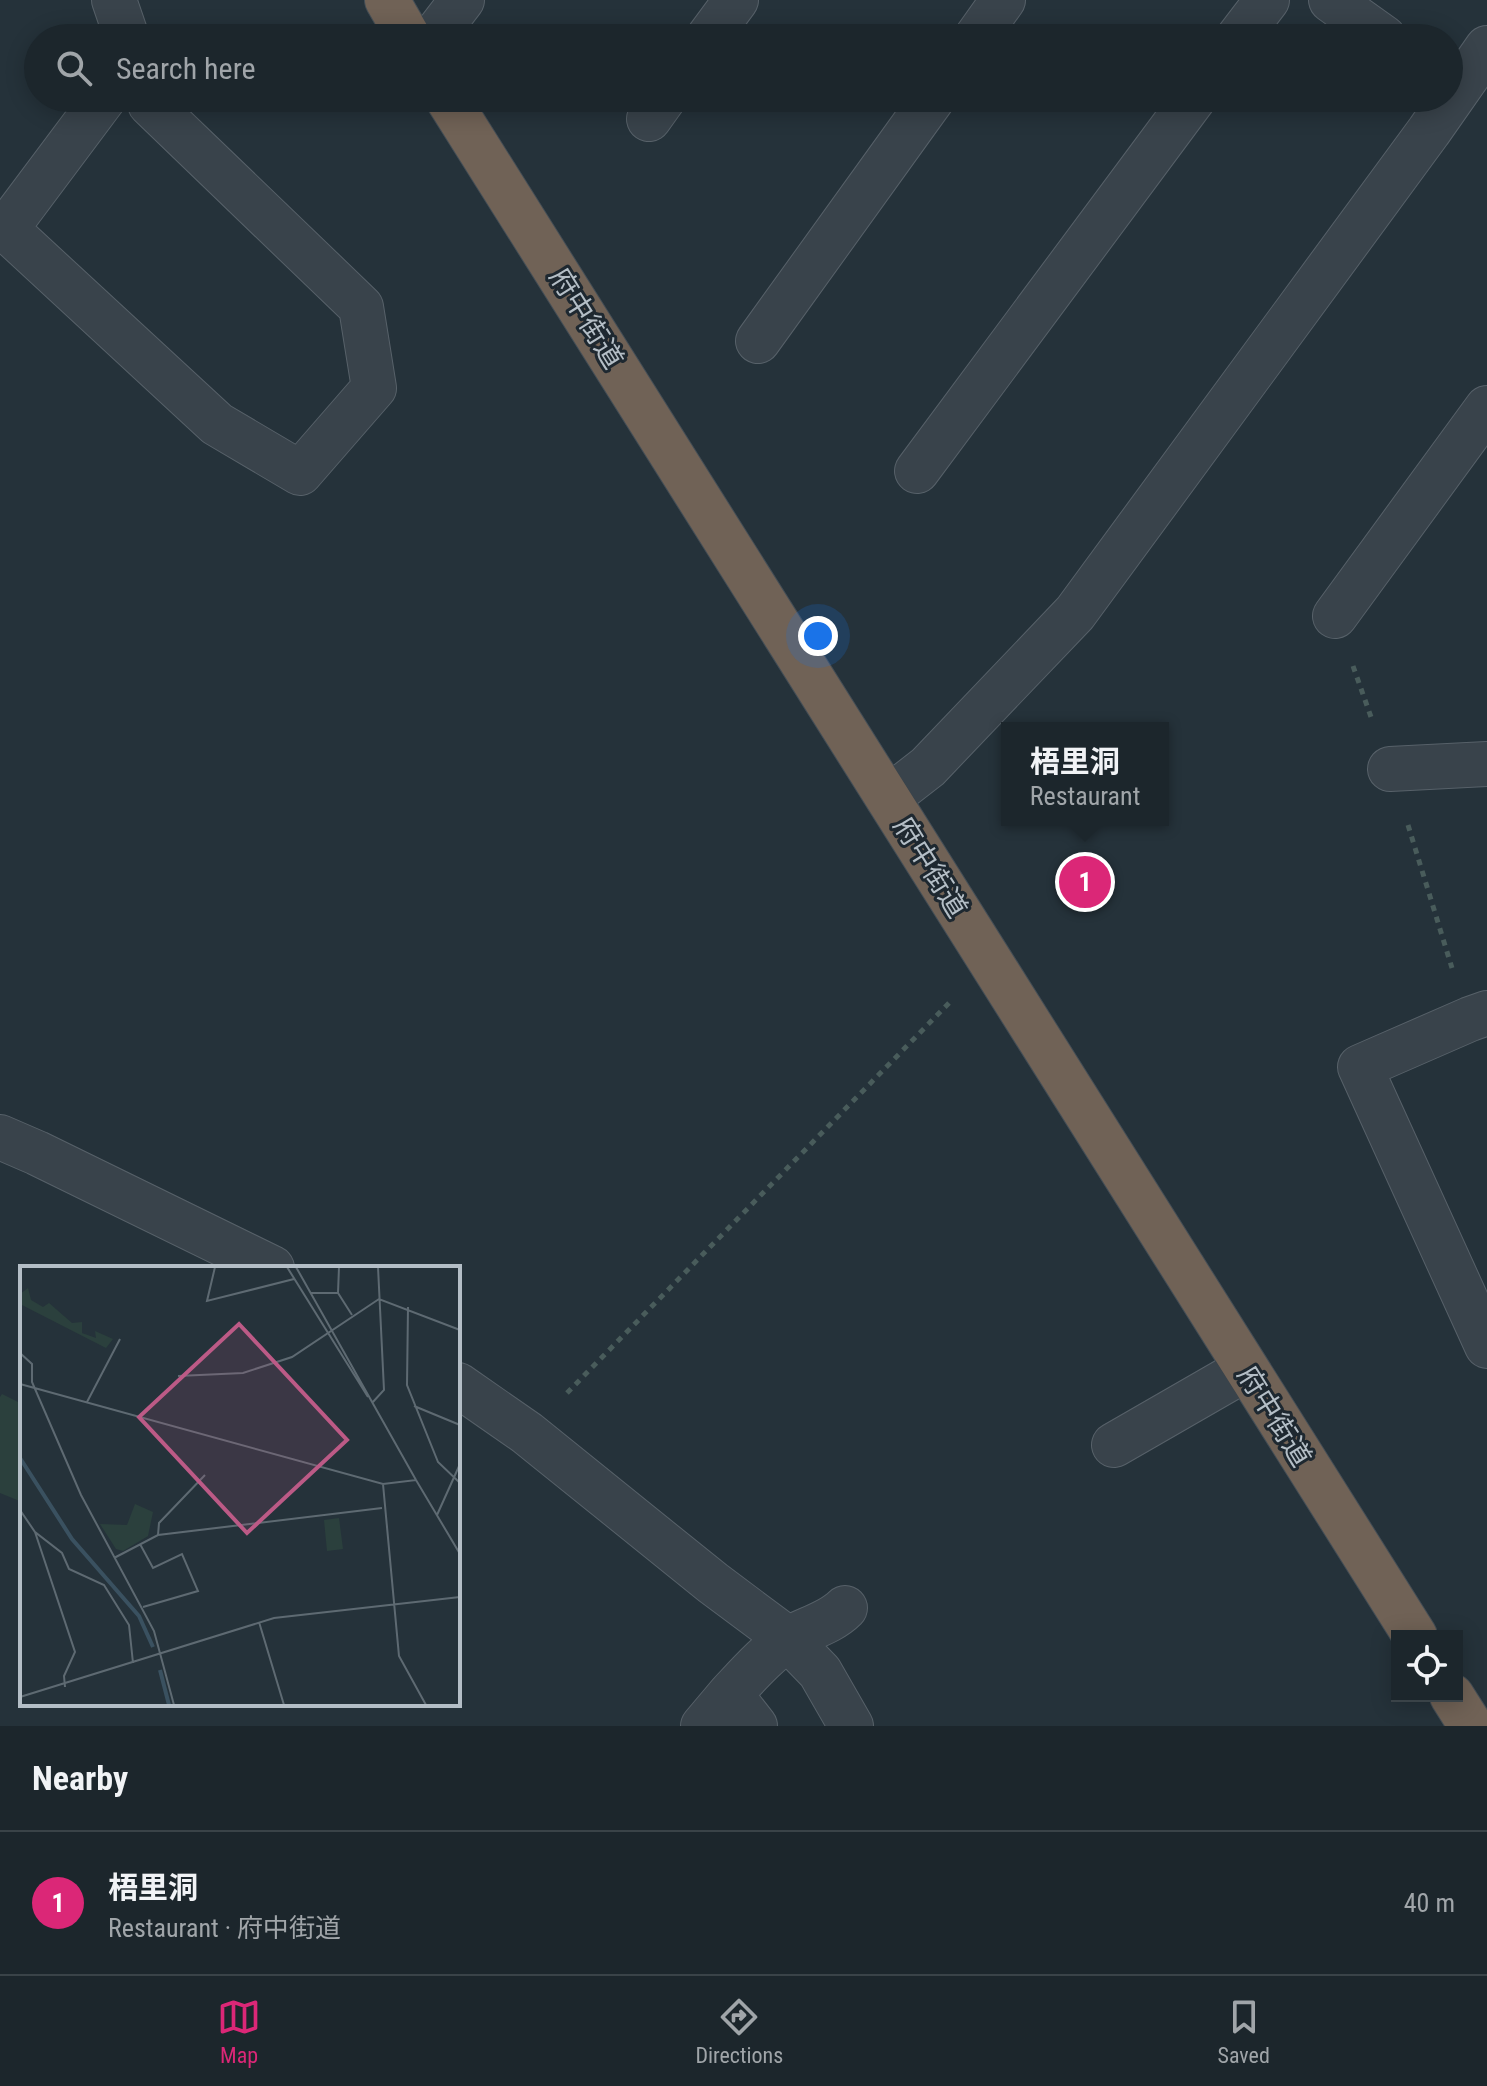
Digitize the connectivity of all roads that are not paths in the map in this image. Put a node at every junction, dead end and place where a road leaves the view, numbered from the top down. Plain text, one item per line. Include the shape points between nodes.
1 (114, 0) edge
2 (387, 0) edge
3 (462, 0) edge
4 (736, 0) edge
5 (1003, 0) edge
6 (1267, 0) edge
7 (1331, 0) edge
8 (122, 24) edge
9 (401, 24) edge
10 (444, 24) edge
11 (718, 24) edge
12 (986, 24) edge
13 (1249, 24) edge
14 (1364, 24) edge
15 (1487, 48) edge
16 (1465, 95) edge
17 (94, 112) edge
18 (158, 112) edge
19 (456, 112) edge
20 (923, 112) edge
21 (1184, 112) edge
22 (1452, 112) edge
23 (758, 341) dead end
24 (1487, 408) edge
25 (917, 471) dead end
26 (1335, 616) dead end
27 (1487, 764) edge
28 (1390, 769) dead end
29 (888, 798) junction
30 (1481, 1027) edge
31 (0, 1137) edge
32 (268, 1266) edge
33 (1487, 1346) edge
34 (1246, 1369) junction
35 (460, 1386) edge
36 (1114, 1445) dead end
37 (845, 1608) dead end
38 (1411, 1630) edge
39 (788, 1639) junction
40 (1456, 1702) edge
41 (730, 1715) edge
42 (851, 1726) edge
43 (1471, 1726) edge

1 - 8 street
2 - 9 highway
3 - 10 street
4 - 11 street
5 - 12 street
6 - 13 street
7 - 14 street
15 - 16 street
17 - 18 street via 6,229 217,424 300,473 374,388 361,307
19 - 29 highway, 府中街道
20 - 23 street
21 - 25 street
22 - 29 street via 1075,613 928,767
24 - 26 street
27 - 28 street
29 - 34 highway, 府中街道
30 - 33 street via 1360,1067
31 - 32 street
34 - 36 street
34 - 38 highway, 府中街道
35 - 39 street
37 - 39 street
39 - 41 street via 758,1666
39 - 42 street via 820,1672
40 - 43 highway

